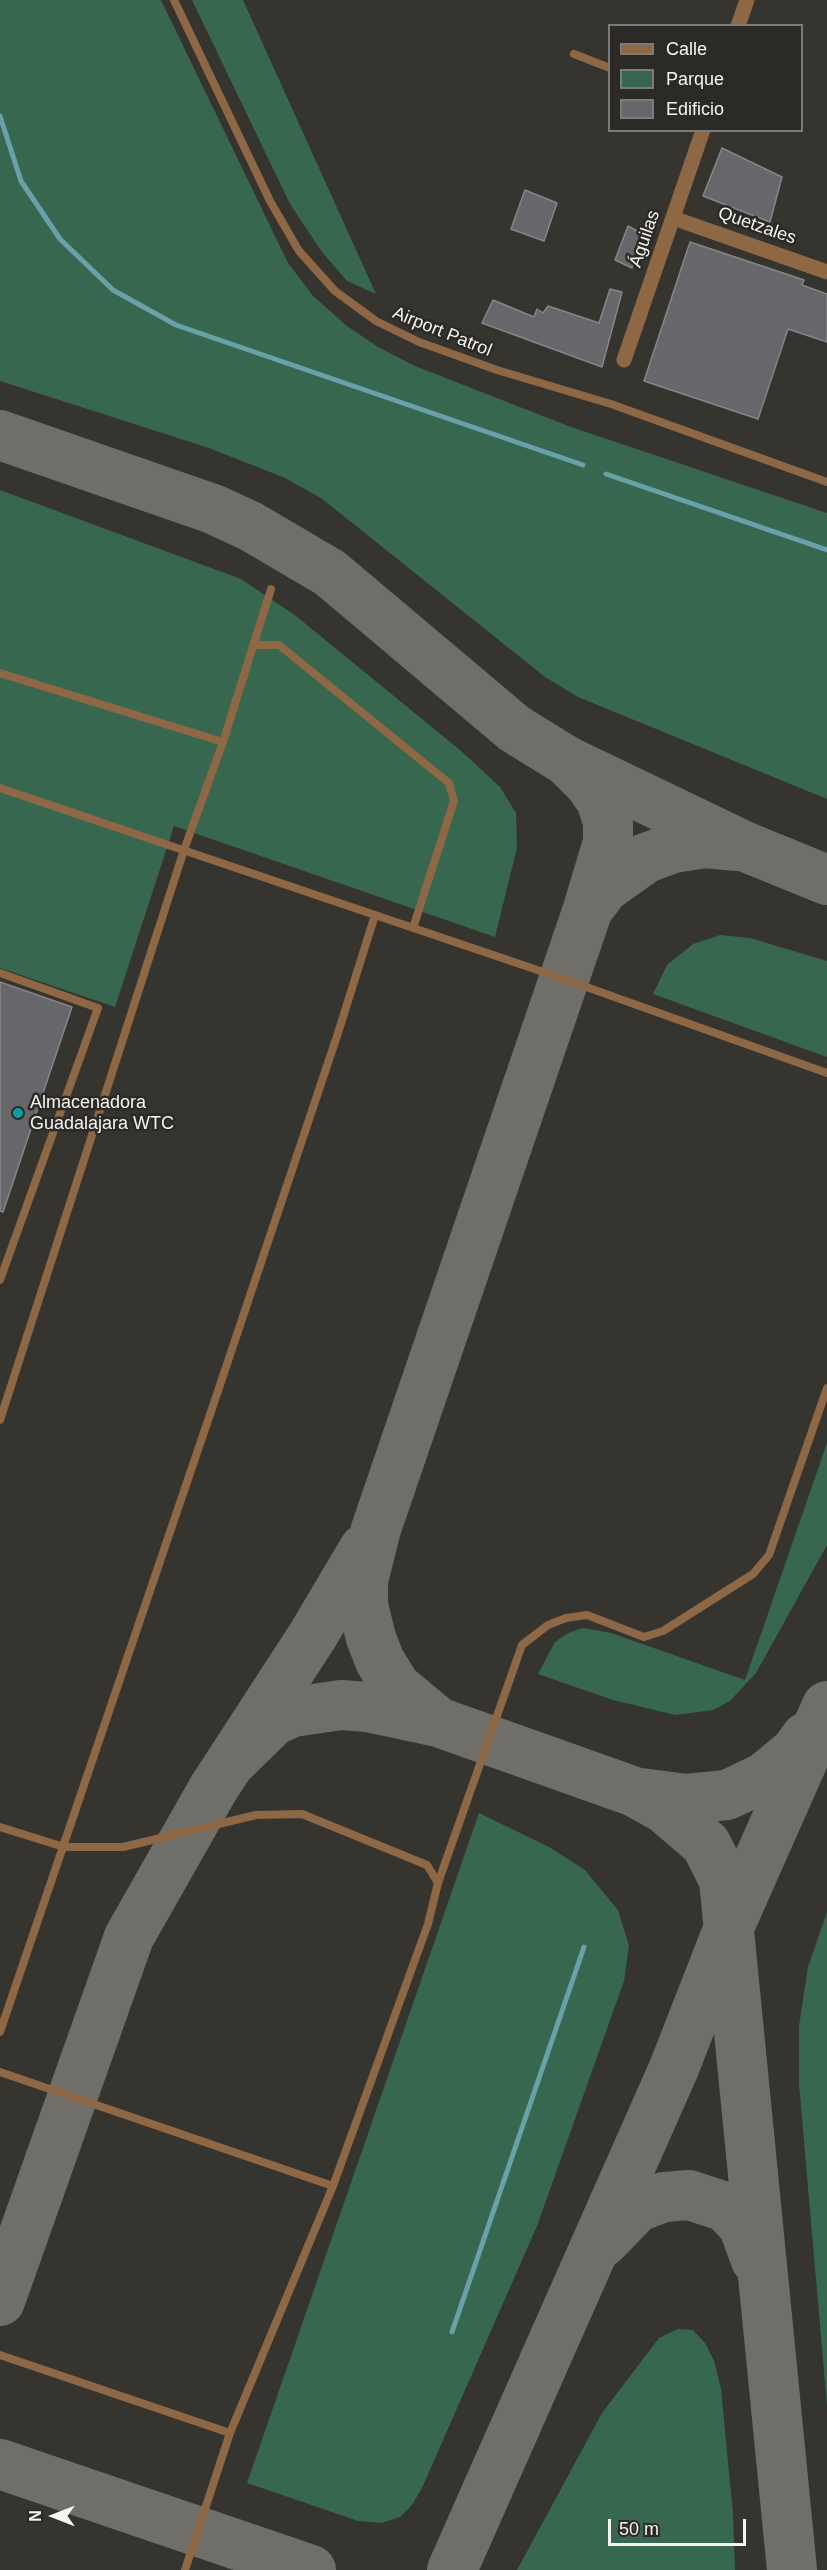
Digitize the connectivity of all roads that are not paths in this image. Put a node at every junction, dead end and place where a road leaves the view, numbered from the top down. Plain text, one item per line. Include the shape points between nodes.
1 (174, 0) edge
2 (747, 0) edge
3 (739, 24) edge
4 (574, 54) dead end
5 (608, 68) edge
6 (702, 132) edge
7 (673, 218) junction
8 (827, 272) edge
9 (624, 360) dead end
10 (827, 482) edge
11 (271, 589) dead end
12 (254, 645) junction
13 (0, 674) edge
14 (223, 742) junction
15 (0, 788) edge
16 (184, 850) junction
17 (375, 915) junction
18 (413, 928) junction
19 (0, 973) edge
20 (827, 1073) edge
21 (0, 1280) edge
22 (827, 1388) edge
23 (0, 1420) edge
24 (0, 1827) edge
25 (64, 1847) junction
26 (438, 1883) junction
27 (0, 2032) edge
28 (0, 2072) edge
29 (333, 2187) junction
30 (0, 2355) edge
31 (230, 2433) junction
32 (185, 2570) edge

1 - 10 lane, Airport Patrol via 270,201 299,251 351,303 376,321 419,342
2 - 3 street
4 - 5 lane
6 - 7 street, Águilas
7 - 8 street, Quetzales
7 - 9 street, Águilas
11 - 12 lane
12 - 14 lane
12 - 18 lane via 279,645 449,783 454,801
13 - 14 lane
14 - 16 lane
15 - 16 lane
16 - 17 lane
16 - 23 lane
17 - 18 lane
17 - 25 lane
18 - 20 lane
19 - 21 lane via 98,1008
22 - 26 lane via 769,1555 753,1574 663,1631 644,1637 587,1615 548,1625 522,1645
24 - 25 lane
25 - 26 lane via 123,1847 256,1815 302,1814 427,1865
25 - 27 lane
26 - 29 lane via 428,1924
28 - 29 lane
29 - 31 lane
30 - 31 lane
31 - 32 lane

